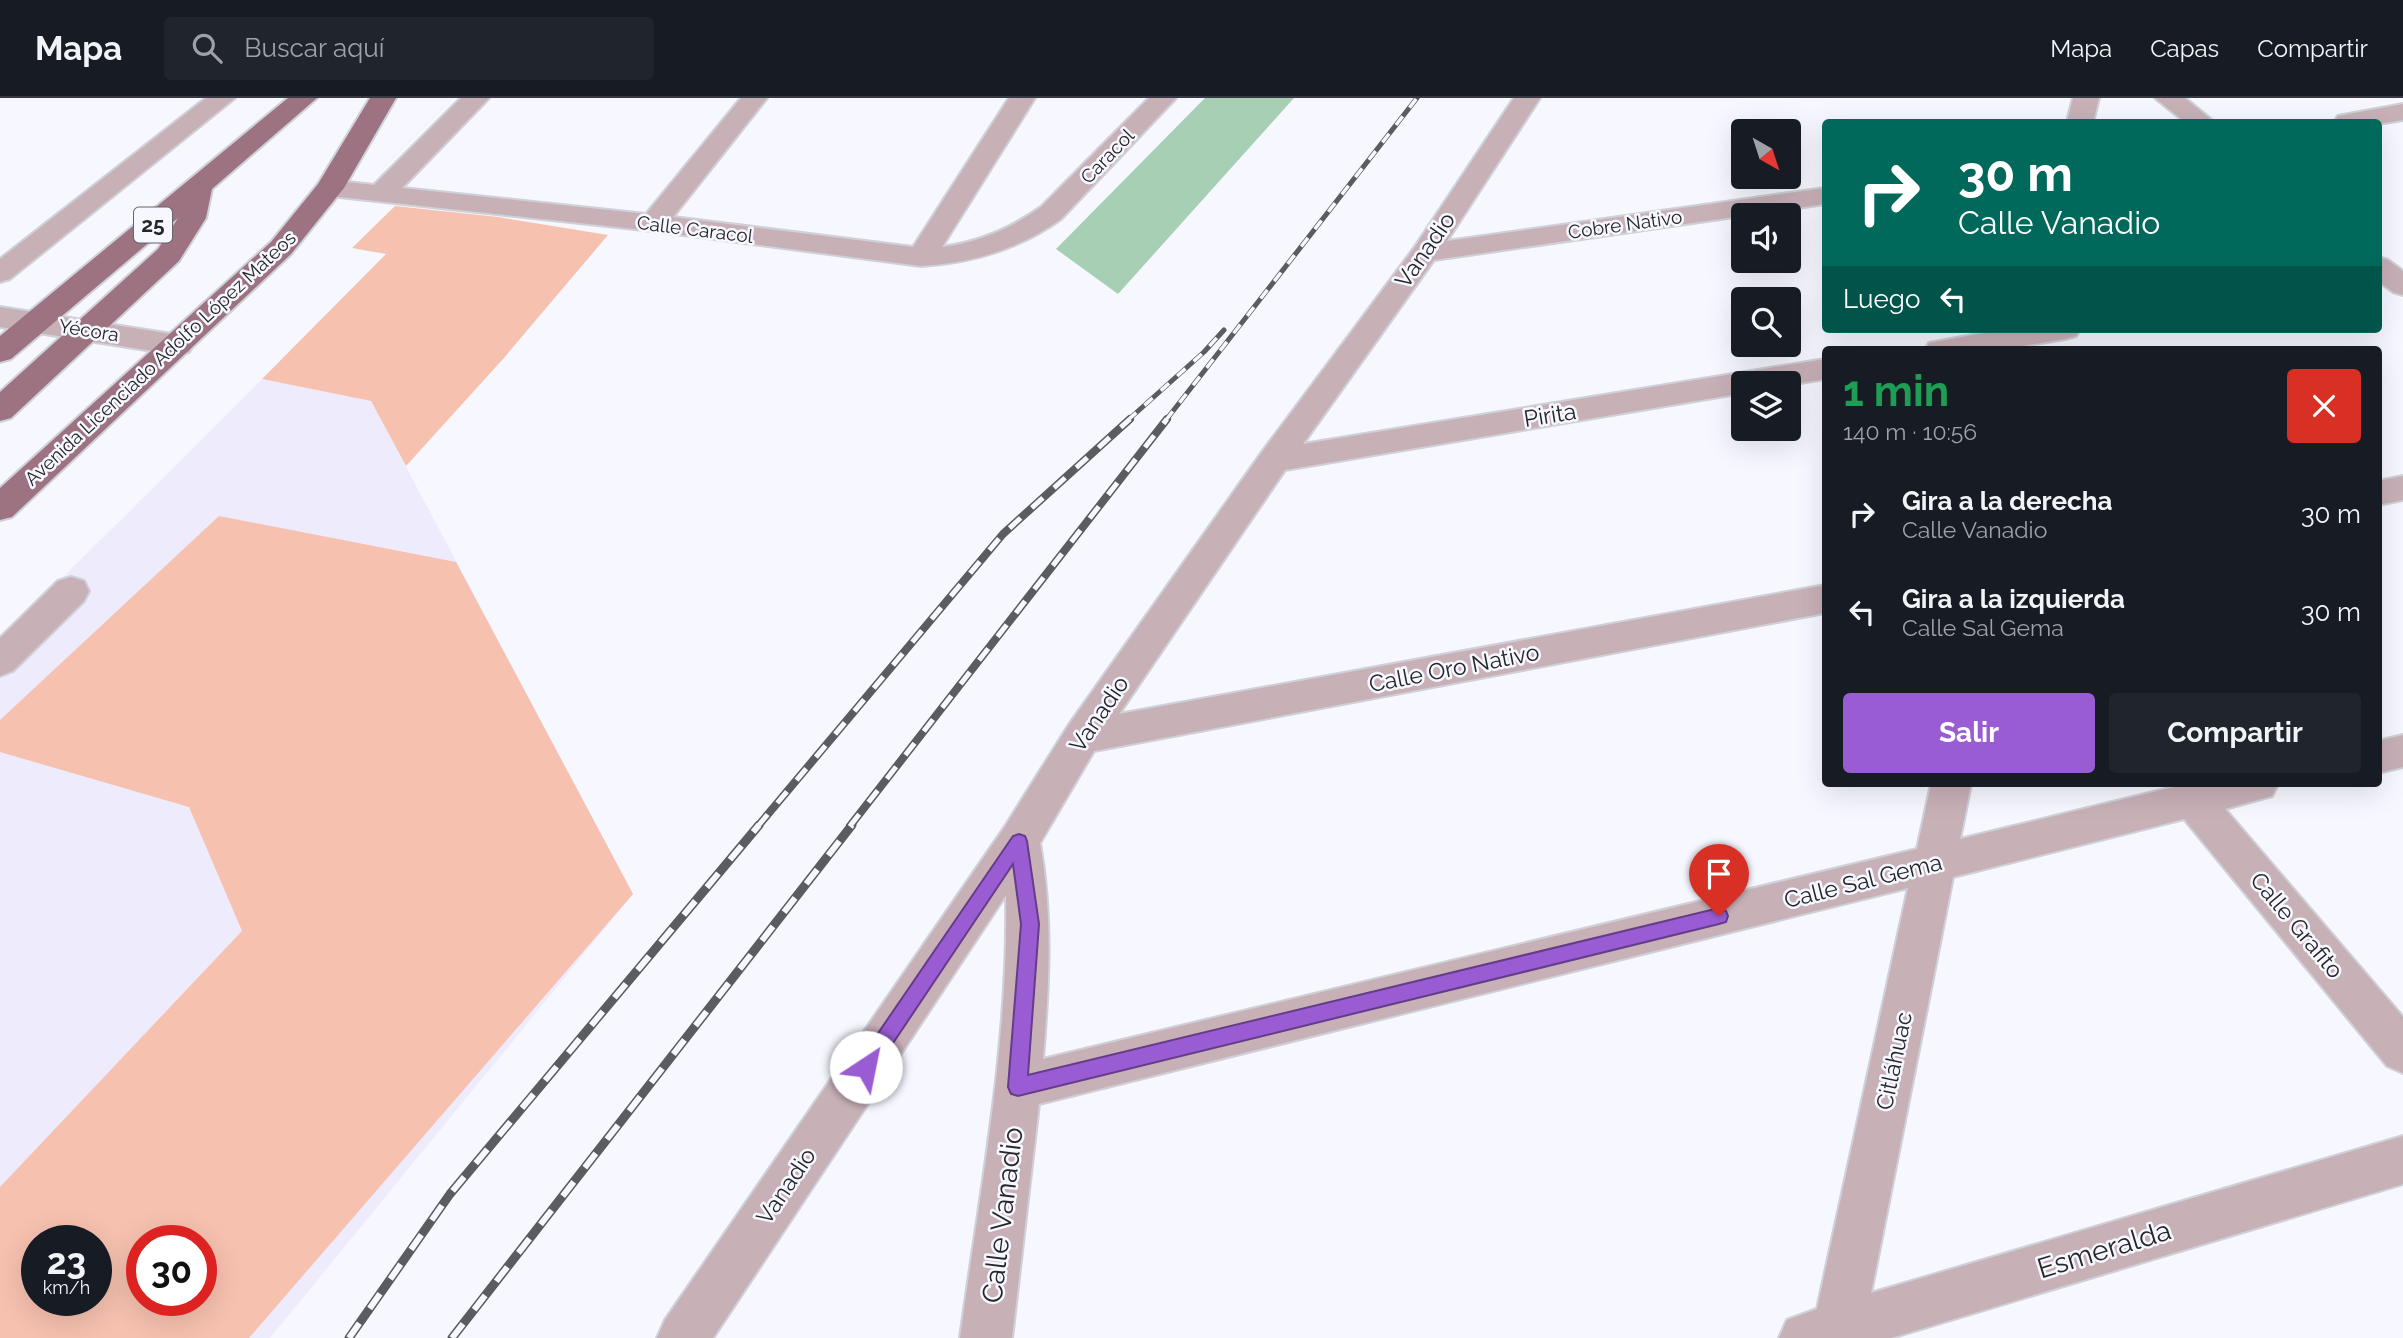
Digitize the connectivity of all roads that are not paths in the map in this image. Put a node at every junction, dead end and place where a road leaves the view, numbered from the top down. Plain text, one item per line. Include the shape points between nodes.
1 (222, 98) edge
2 (304, 98) edge
3 (383, 98) edge
4 (476, 98) edge
5 (754, 98) edge
6 (1022, 98) edge
7 (1163, 98) edge
8 (1527, 98) edge
9 (2086, 98) edge
10 (2168, 98) edge
11 (2403, 112) edge
12 (2081, 119) edge
13 (2196, 119) edge
14 (2364, 119) edge
15 (202, 185) junction
16 (330, 188) junction
17 (382, 192) junction
18 (1822, 196) edge
19 (1051, 213) joint
20 (653, 223) junction
21 (1425, 253) junction
22 (921, 257) junction
23 (0, 273) edge
24 (0, 317) edge
25 (35, 322) junction
26 (89, 329) junction
27 (2049, 335) edge
28 (178, 345) junction
29 (1969, 346) edge
30 (0, 352) edge
31 (1822, 369) edge
32 (0, 410) edge
33 (1274, 460) junction
34 (2403, 488) edge
35 (2382, 492) edge
36 (0, 508) edge
37 (71, 591) dead end
38 (1822, 600) edge
39 (0, 661) edge
40 (1082, 737) junction
41 (2403, 751) edge
42 (2382, 756) edge
43 (1950, 787) edge
44 (2245, 787) edge
45 (2192, 799) junction
46 (1019, 841) junction
47 (1935, 863) junction
48 (2403, 1051) edge
49 (1018, 1087) junction
50 (2403, 1160) edge
51 (1826, 1335) edge
52 (683, 1338) edge
53 (986, 1338) edge

1 - 23 street
2 - 15 main road, 25
3 - 16 main road, Avenida Licenciado Adolfo López Mateos
4 - 17 street
5 - 20 street
6 - 22 street
7 - 19 street, Caracol
8 - 21 street, Vanadio
9 - 12 street
10 - 13 street
11 - 14 street
15 - 25 main road, 25
15 - 26 main road via 192,218 169,255
16 - 17 street, Calle Caracol
16 - 28 main road, Avenida Licenciado Adolfo López Mateos via 281,248
17 - 20 street, Calle Caracol
18 - 21 street, Cobre Nativo
19 - 22 street, Calle Caracol via 1001,243
20 - 22 street, Calle Caracol
21 - 33 street, Vanadio
24 - 25 street, Yécora
25 - 26 street, Yécora
25 - 30 main road, 25
26 - 28 street, Yécora
26 - 32 main road
27 - 29 street
28 - 36 main road, Avenida Licenciado Adolfo López Mateos
31 - 33 street, Pirita
33 - 40 street, Vanadio
34 - 35 street
37 - 39 street
38 - 40 street, Calle Oro Nativo
40 - 46 street, Vanadio
41 - 42 street
43 - 47 street, Citláhuac
44 - 45 street, Calle Sal Gema
45 - 47 street, Calle Sal Gema
45 - 48 street, Calle Grafito
46 - 49 street, Calle Vanadio via 1030,924
46 - 52 street, Vanadio
47 - 49 street, Calle Sal Gema
47 - 51 street, Citláhuac
49 - 53 street, Calle Vanadio
50 - 51 street, Esmeralda

